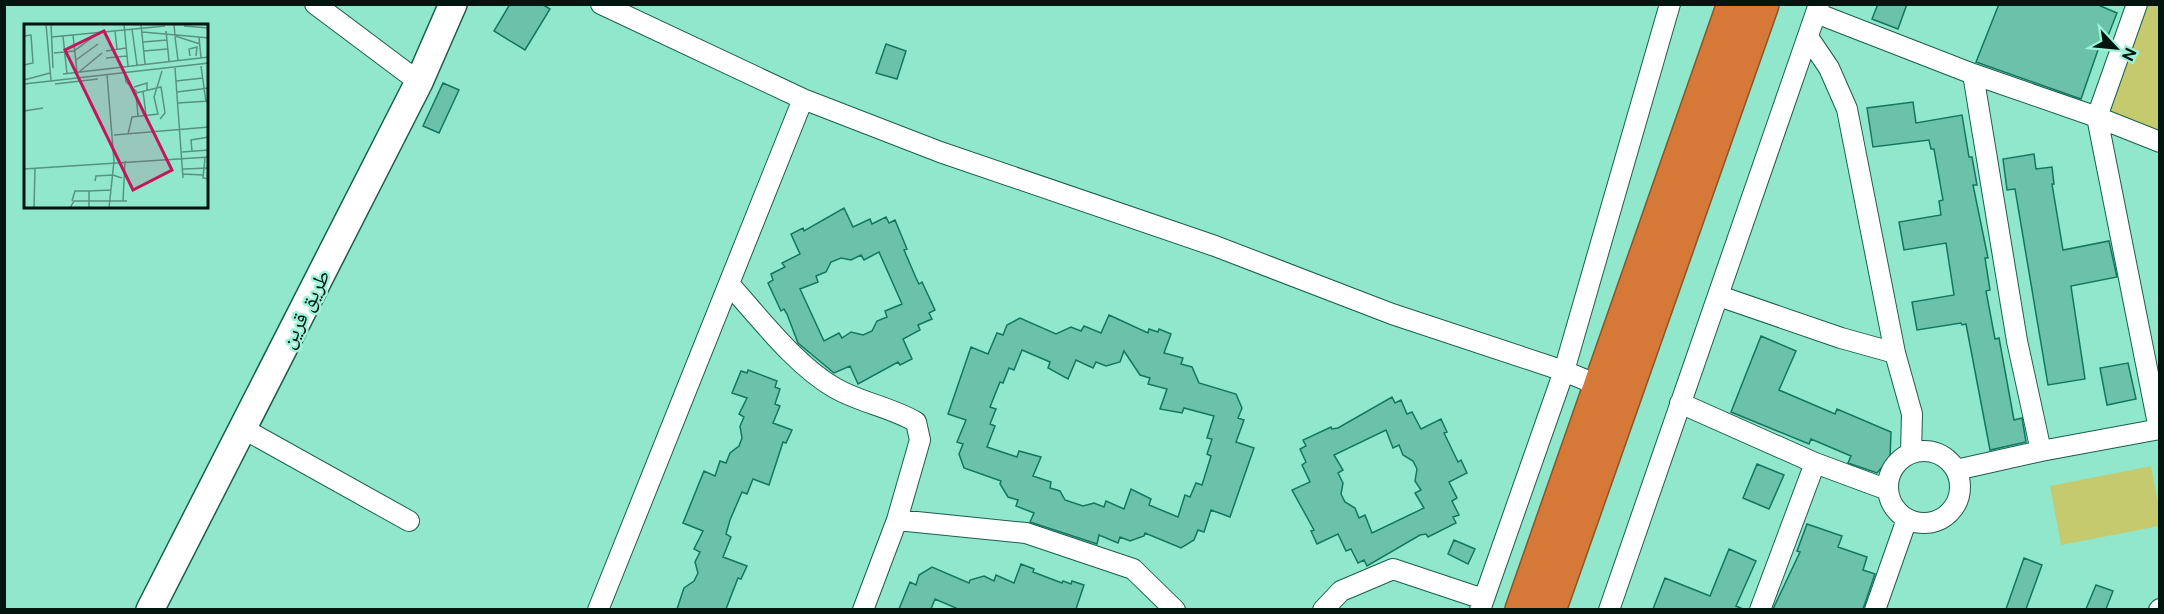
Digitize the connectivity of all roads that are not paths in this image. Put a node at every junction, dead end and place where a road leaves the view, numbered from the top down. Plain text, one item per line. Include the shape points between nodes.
1 (315, 4) edge
2 (453, 4) edge
3 (601, 4) edge
4 (1670, 4) edge
5 (1734, 4) edge
6 (1762, 4) edge
7 (2137, 4) edge
8 (1818, 9) edge
9 (1808, 37) junction
10 (1973, 74) junction
11 (419, 82) junction
12 (803, 99) junction
13 (2097, 117) junction
14 (2160, 141) edge
15 (729, 284) junction
16 (1719, 296) junction
17 (1895, 353) junction
18 (1564, 370) junction
19 (1600, 386) junction
20 (1680, 403) junction
21 (244, 429) junction
22 (2159, 429) edge
23 (2041, 451) junction
24 (1911, 453) junction
25 (1815, 463) junction
26 (1956, 470) junction
27 (1888, 490) junction
28 (1907, 519) junction
29 (897, 520) junction
30 (410, 521) dead end
31 (1482, 604) edge
32 (150, 609) edge
33 (598, 609) edge
34 (863, 609) edge
35 (1175, 609) edge
36 (1323, 609) edge
37 (1522, 609) edge
38 (1549, 609) edge
39 (1609, 609) edge
40 (1760, 609) edge
41 (1875, 609) edge

1 - 11 street
2 - 11 main road, طريق قرين
3 - 12 street
4 - 18 street
5 - 19 highway
6 - 38 highway
7 - 13 street
8 - 9 street
8 - 10 street
9 - 16 street
9 - 17 street via 1829,68 1847,109
10 - 13 street
10 - 23 street via 2017,341
11 - 21 main road, طريق قرين
12 - 15 street
12 - 18 street via 940,152 1215,246 1392,314
13 - 14 street
13 - 22 street
15 - 29 street via 788,348 835,388 916,422 920,440
15 - 33 street
16 - 17 street
16 - 20 street
17 - 24 street via 1912,414
18 - 19 street
18 - 31 street
19 - 37 highway
20 - 25 street
20 - 39 street
21 - 30 street
21 - 32 main road, طريق قرين
22 - 23 street
23 - 26 street
24 - 26 street via 1922,450 1942,455
24 - 27 street via 1894,465
25 - 27 street
25 - 40 street
26 - 28 street via 1960,493 1949,513 1929,523
27 - 28 street via 1892,505
28 - 41 street
29 - 34 street
29 - 35 street via 1026,533 1133,569
31 - 36 street via 1393,569 1341,591

